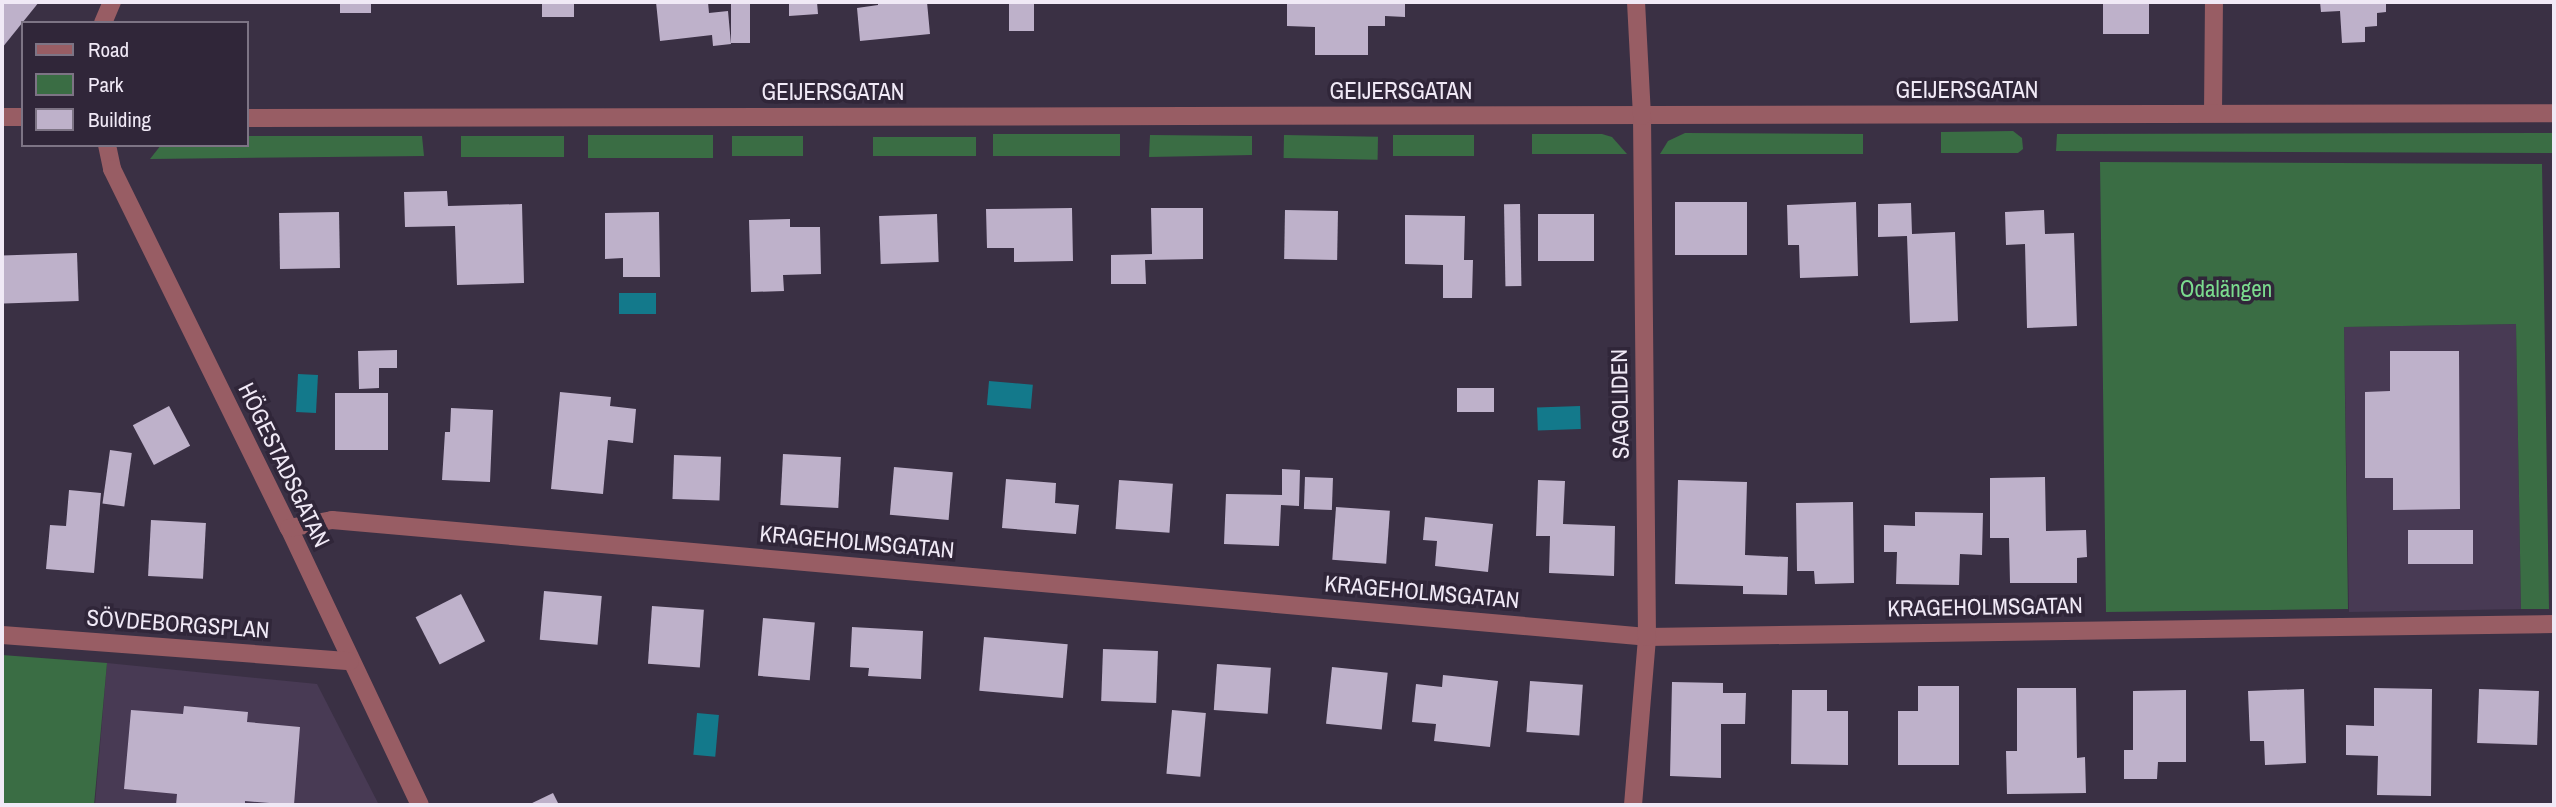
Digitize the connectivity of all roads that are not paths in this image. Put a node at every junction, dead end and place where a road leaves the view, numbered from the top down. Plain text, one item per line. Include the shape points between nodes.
1 (112, 2) edge
2 (1636, 2) edge
3 (2214, 2) edge
4 (104, 21) edge
5 (2213, 113) junction
6 (2554, 113) edge
7 (1642, 116) junction
8 (2, 117) edge
9 (21, 117) edge
10 (248, 118) edge
11 (107, 147) edge
12 (289, 528) junction
13 (2554, 624) edge
14 (2, 635) edge
15 (1647, 637) junction
16 (350, 661) junction
17 (420, 805) edge
18 (1633, 805) edge

1 - 4 street
2 - 7 street, SAGOLIDEN
3 - 5 street
5 - 6 street, GEIJERSGATAN
5 - 7 street, GEIJERSGATAN
7 - 10 street, GEIJERSGATAN
7 - 15 street, SAGOLIDEN
8 - 9 street
11 - 12 street, HÖGESTADSGATAN via 111,169
12 - 15 street, KRAGEHOLMSGATAN via 332,520
12 - 16 street, HÖGESTADSGATAN
13 - 15 street, KRAGEHOLMSGATAN
14 - 16 street, SÖVDEBORGSPLAN
15 - 18 street, SAGOLIDEN
16 - 17 street, HÖGESTADSGATAN

